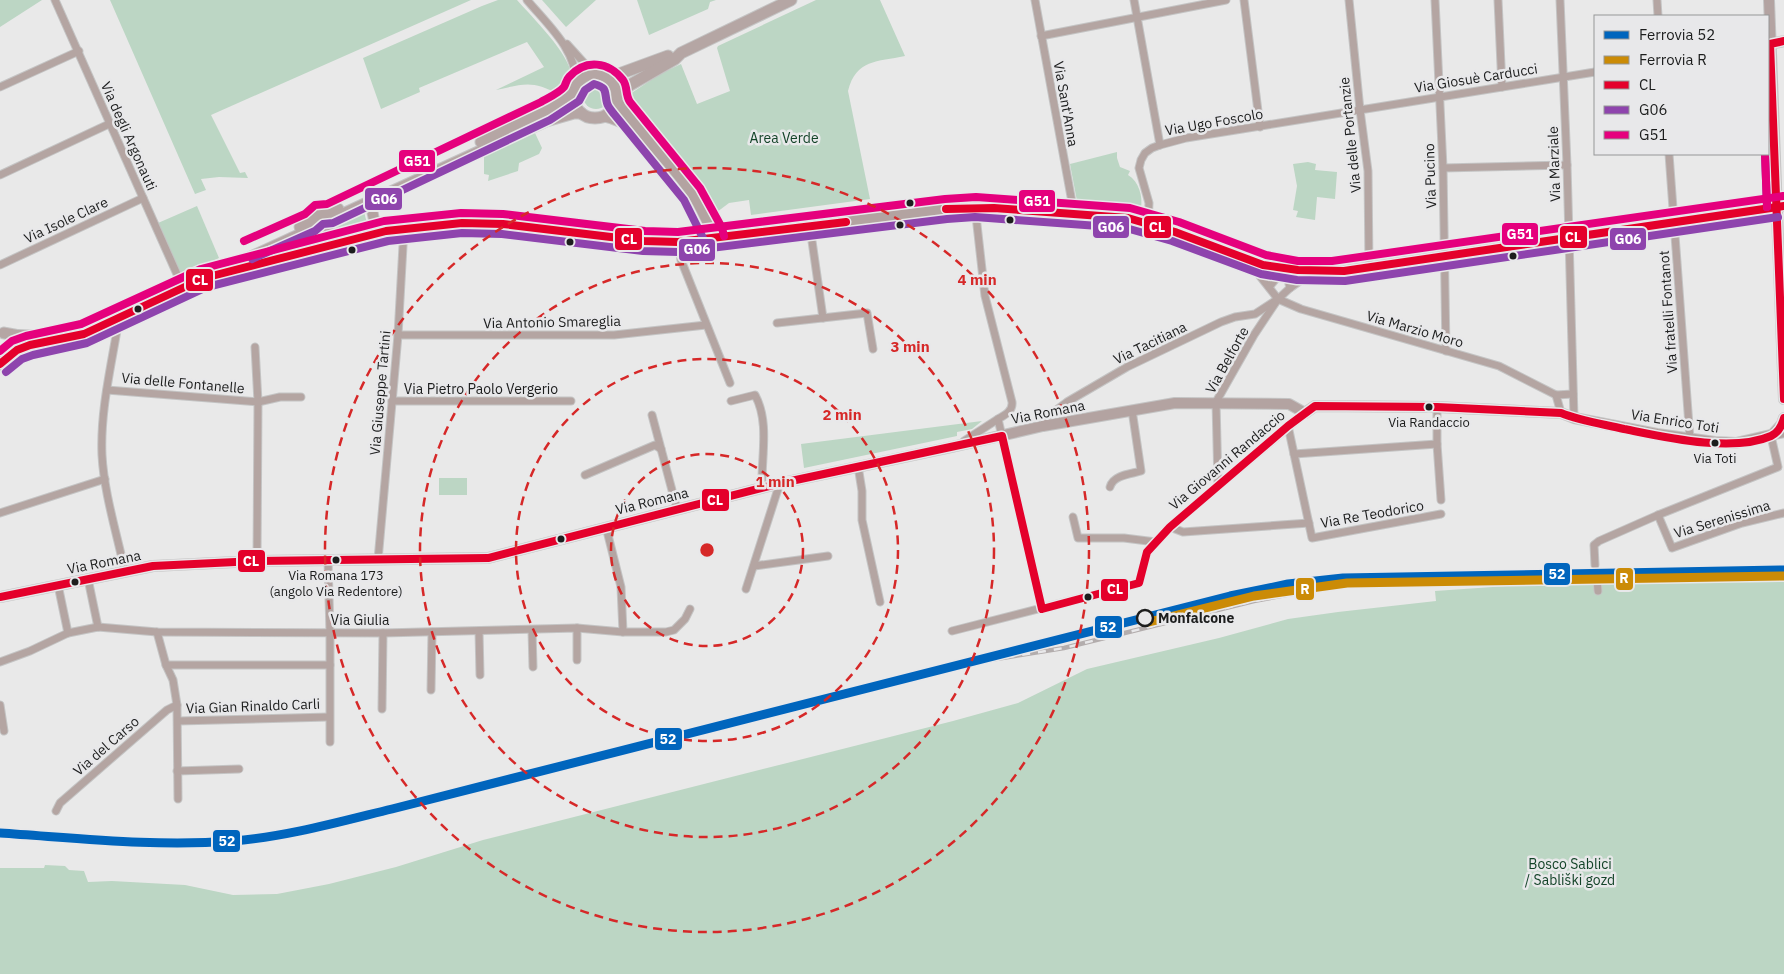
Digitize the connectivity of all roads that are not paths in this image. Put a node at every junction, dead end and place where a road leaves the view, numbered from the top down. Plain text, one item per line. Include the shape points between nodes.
1 (55, 0) edge
2 (527, 0) edge
3 (791, 0) edge
4 (1035, 0) edge
5 (1134, 0) edge
6 (1226, 0) edge
7 (1244, 0) edge
8 (1349, 0) edge
9 (1435, 0) edge
10 (1498, 0) edge
11 (1560, 0) edge
12 (1657, 0) edge
13 (1769, 0) edge
14 (1658, 15) edge
15 (1138, 17) junction
16 (1041, 36) junction
17 (562, 41) junction
18 (1784, 41) edge
19 (1769, 44) edge
20 (79, 51) junction
21 (682, 53) junction
22 (1594, 72) edge
23 (594, 74) junction
24 (1564, 77) junction
25 (608, 78) junction
26 (0, 87) edge
27 (1502, 87) junction
28 (575, 89) junction
29 (1438, 97) junction
30 (617, 98) junction
31 (1360, 110) junction
32 (581, 113) junction
33 (601, 117) junction
34 (110, 124) junction
35 (1260, 127) junction
36 (645, 136) junction
37 (1160, 145) junction
38 (1669, 155) edge
39 (1567, 165) junction
40 (1443, 168) junction
41 (0, 175) edge
42 (143, 198) junction
43 (376, 199) junction
44 (975, 207) junction
45 (1781, 207) edge
46 (1074, 214) junction
47 (322, 222) junction
48 (1148, 222) junction
49 (1674, 222) junction
50 (810, 227) junction
51 (404, 228) junction
52 (386, 231) junction
53 (714, 238) junction
54 (1569, 238) junction
55 (678, 242) junction
56 (337, 244) junction
57 (1444, 256) junction
58 (1246, 259) junction
59 (0, 265) edge
60 (1284, 268) junction
61 (1369, 268) junction
62 (1314, 271) junction
63 (202, 275) junction
64 (180, 281) junction
65 (1269, 287) junction
66 (1290, 288) junction
67 (1278, 299) junction
68 (119, 318) junction
69 (823, 318) junction
70 (778, 323) dead end
71 (706, 325) junction
72 (2, 332) edge
73 (398, 335) junction
74 (255, 347) dead end
75 (872, 349) dead end
76 (1446, 351) junction
77 (9, 355) junction
78 (0, 364) edge
79 (730, 383) dead end
80 (107, 390) junction
81 (1573, 394) junction
82 (1556, 395) junction
83 (300, 397) dead end
84 (1784, 399) edge
85 (571, 401) dead end
86 (731, 401) dead end
87 (258, 402) junction
88 (392, 402) junction
89 (1216, 402) junction
90 (1437, 407) junction
91 (1132, 410) junction
92 (1305, 413) junction
93 (1561, 413) junction
94 (652, 415) dead end
95 (1574, 418) junction
96 (1784, 418) edge
97 (998, 419) junction
98 (1044, 426) junction
99 (1288, 426) junction
100 (1784, 432) edge
101 (1002, 436) junction
102 (1771, 436) junction
103 (1690, 439) junction
104 (1437, 444) junction
105 (952, 448) junction
106 (661, 450) junction
107 (1294, 454) junction
108 (858, 466) junction
109 (585, 475) dead end
110 (106, 479) junction
111 (777, 484) junction
112 (1218, 484) junction
113 (762, 487) junction
114 (1110, 487) dead end
115 (1440, 500) dead end
116 (677, 509) junction
117 (0, 513) edge
118 (1784, 513) edge
119 (1441, 514) dead end
120 (1658, 515) junction
121 (1073, 517) dead end
122 (1309, 523) junction
123 (1170, 526) junction
124 (606, 527) junction
125 (1156, 542) junction
126 (828, 556) dead end
127 (328, 560) junction
128 (378, 560) junction
129 (257, 562) junction
130 (1595, 565) tunnel mouth
131 (754, 566) junction
132 (125, 572) junction
133 (88, 579) junction
134 (1597, 579) tunnel mouth
135 (58, 585) junction
136 (746, 589) dead end
137 (1598, 591) dead end
138 (0, 596) edge
139 (880, 602) dead end
140 (690, 609) dead end
141 (1042, 609) junction
142 (98, 627) junction
143 (577, 628) junction
144 (532, 630) junction
145 (479, 631) junction
146 (952, 631) dead end
147 (157, 632) junction
148 (432, 632) junction
149 (623, 632) junction
150 (68, 633) junction
151 (330, 633) junction
152 (383, 633) junction
153 (577, 660) dead end
154 (0, 662) edge
155 (166, 665) junction
156 (330, 665) junction
157 (533, 666) dead end
158 (480, 675) dead end
159 (431, 690) dead end
160 (0, 705) edge
161 (177, 705) junction
162 (382, 709) dead end
163 (329, 717) junction
164 (178, 721) junction
165 (4, 731) dead end
166 (330, 742) dead end
167 (239, 769) dead end
168 (177, 771) junction
169 (178, 799) dead end
170 (56, 811) dead end

1 - 20 street, Via degli Argonauti
2 - 17 street
3 - 21 main road
4 - 16 street, Via Sant'Anna
5 - 15 street
6 - 15 street
7 - 35 street
8 - 31 street, Via delle Portanzie
9 - 29 street, Via Pucino
10 - 27 street
11 - 24 street, Via Marziale
12 - 14 street
13 - 19 street
15 - 16 street
15 - 37 street
16 - 46 street, Via Sant'Anna
17 - 23 street
17 - 28 street via 576,69
18 - 19 street
19 - 45 street
20 - 26 street
20 - 34 street, Via degli Argonauti
21 - 25 main road
21 - 30 main road via 630,85
22 - 24 street, Via Giosuè Carducci
23 - 25 main road
23 - 28 main road via 584,77
24 - 27 street, Via Giosuè Carducci
24 - 39 street, Via Marziale
25 - 30 main road via 614,84
27 - 29 street, Via Giosuè Carducci
28 - 32 main road via 574,102
28 - 47 main road via 560,102 531,118
29 - 31 street, Via Giosuè Carducci
29 - 40 street, Via Pucino
30 - 33 main road via 613,109
30 - 36 street
31 - 35 street, Via Ugo Foscolo
31 - 61 street, Via delle Portanzie via 1368,171
32 - 33 main road via 591,118
32 - 43 main road via 546,121
33 - 36 street via 626,125
34 - 41 street
34 - 42 street, Via degli Argonauti
35 - 37 street, Via Ugo Foscolo
36 - 53 street via 692,194
37 - 48 street, Via Ugo Foscolo via 1145,153 1139,168 1149,202
38 - 49 street, Via fratelli Fontanot
39 - 40 street
39 - 54 street, Via Marziale
40 - 57 street, Via Pucino
42 - 59 street, Via Isole Clare
42 - 64 street, Via degli Argonauti
43 - 47 main road
43 - 52 street via 373,216 377,225
44 - 46 street
44 - 50 street
44 - 97 street via 985,296 1012,402 1010,411
45 - 49 street
45 - 84 street
46 - 48 street
47 - 56 street
47 - 63 main road
48 - 58 street
49 - 54 street
49 - 103 street, Via fratelli Fontanot
50 - 53 street
50 - 69 street
51 - 52 street
51 - 55 street via 462,223 502,224
51 - 73 street, Via Giuseppe Tartini
52 - 56 street
53 - 55 street
54 - 57 street
54 - 81 street, Via Marziale
55 - 71 street via 681,260
56 - 63 street
57 - 61 street
57 - 76 street, Via Pucino
58 - 60 street
58 - 65 street, Via Marzio Moro
60 - 62 street
60 - 65 street
60 - 66 street
61 - 62 street
62 - 66 street, Via Belforte
63 - 64 main road
63 - 68 main road
64 - 72 main road via 71,330 16,336
65 - 67 street, Via Marzio Moro
66 - 67 street, Via Belforte
67 - 76 street, Via Marzio Moro via 1301,309
67 - 89 street, Via Belforte
67 - 98 street, Via Tacitiana via 1260,312 1221,322 1127,367 1067,402 1047,417
68 - 77 main road via 84,334 30,344
68 - 80 street
69 - 70 street
69 - 75 street via 867,313
71 - 73 street, Via Antonio Smareglia via 614,335
71 - 79 street
72 - 77 main road via 8,336
73 - 88 street, Via Giuseppe Tartini
74 - 87 street, Via delle Fontanelle
76 - 82 street, Via Marzio Moro via 1499,366
77 - 78 main road
80 - 87 street, Via delle Fontanelle
80 - 110 street via 102,441
81 - 82 street
81 - 95 street, Via Marziale
82 - 93 street
83 - 87 street, Via delle Fontanelle
85 - 88 street, Via Pietro Paolo Vergerio
86 - 113 street via 755,395 758,401 763,422
87 - 129 street, Via delle Fontanelle
88 - 128 street, Via Giuseppe Tartini
89 - 91 street, Via Romana via 1175,403
89 - 92 street, Via Romana via 1289,404
89 - 112 street, Via Belforte
90 - 92 street, Via Giovanni Randaccio via 1315,406
90 - 93 street, Via Giovanni Randaccio
90 - 104 street
91 - 98 street, Via Romana
91 - 114 street via 1141,471 1116,478
92 - 99 street, Via Giovanni Randaccio
93 - 95 street, Via Giovanni Randaccio
94 - 106 street
95 - 103 street, Via Enrico Toti
96 - 102 street
97 - 101 street
97 - 105 street
98 - 101 street, Via Romana
99 - 107 street
99 - 112 street, Via Giovanni Randaccio
100 - 102 street, Via Enrico Toti
101 - 105 street, Via Romana
101 - 141 street
102 - 103 street, Via Enrico Toti via 1736,443
102 - 120 street via 1778,467
104 - 107 street
104 - 115 street
105 - 108 street, Via Romana
106 - 109 street via 655,445
106 - 116 street
107 - 122 street
108 - 111 street, Via Romana
108 - 139 street via 862,520
110 - 117 street
110 - 132 street
111 - 113 street, Via Romana
111 - 131 street
112 - 123 street, Via Giovanni Randaccio
113 - 116 street, Via Romana
116 - 124 street, Via Romana
118 - 120 street, Via Serenissima via 1742,523 1672,548
119 - 122 street, Via Re Teodorico via 1312,538
120 - 130 street via 1599,541 1594,545
121 - 125 street via 1078,538
122 - 123 street, Via Re Teodorico via 1183,532
123 - 125 street, Via Giovanni Randaccio
124 - 128 street, Via Romana via 488,558
124 - 149 street via 622,587
125 - 141 street, Via Giovanni Randaccio via 1147,552 1139,583
126 - 131 street
127 - 128 street, Via Romana
127 - 129 street, Via Romana
127 - 151 street
129 - 132 street, Via Romana via 153,566
131 - 136 street
132 - 133 street, Via Romana
133 - 135 street, Via Romana
133 - 142 street
134 - 137 street
135 - 138 street, Via Romana
135 - 150 street
140 - 149 street, Via Giulia via 674,630
141 - 146 street
142 - 147 street, Via Giulia
142 - 150 street, Via Giulia
143 - 144 street, Via Giulia
143 - 149 street, Via Giulia
143 - 153 street
144 - 145 street, Via Giulia
144 - 157 street
145 - 148 street, Via Giulia
145 - 158 street
147 - 151 street, Via Giulia
147 - 155 street
148 - 152 street, Via Giulia
148 - 159 street
150 - 154 street, Via Giulia
151 - 152 street, Via Giulia
151 - 156 street
152 - 162 street
155 - 156 street
155 - 161 street via 173,680
156 - 163 street
160 - 165 street
161 - 164 street
161 - 170 street, Via del Carso via 167,710 60,803
163 - 164 street, Via Gian Rinaldo Carli
163 - 166 street
164 - 168 street
167 - 168 street
168 - 169 street

